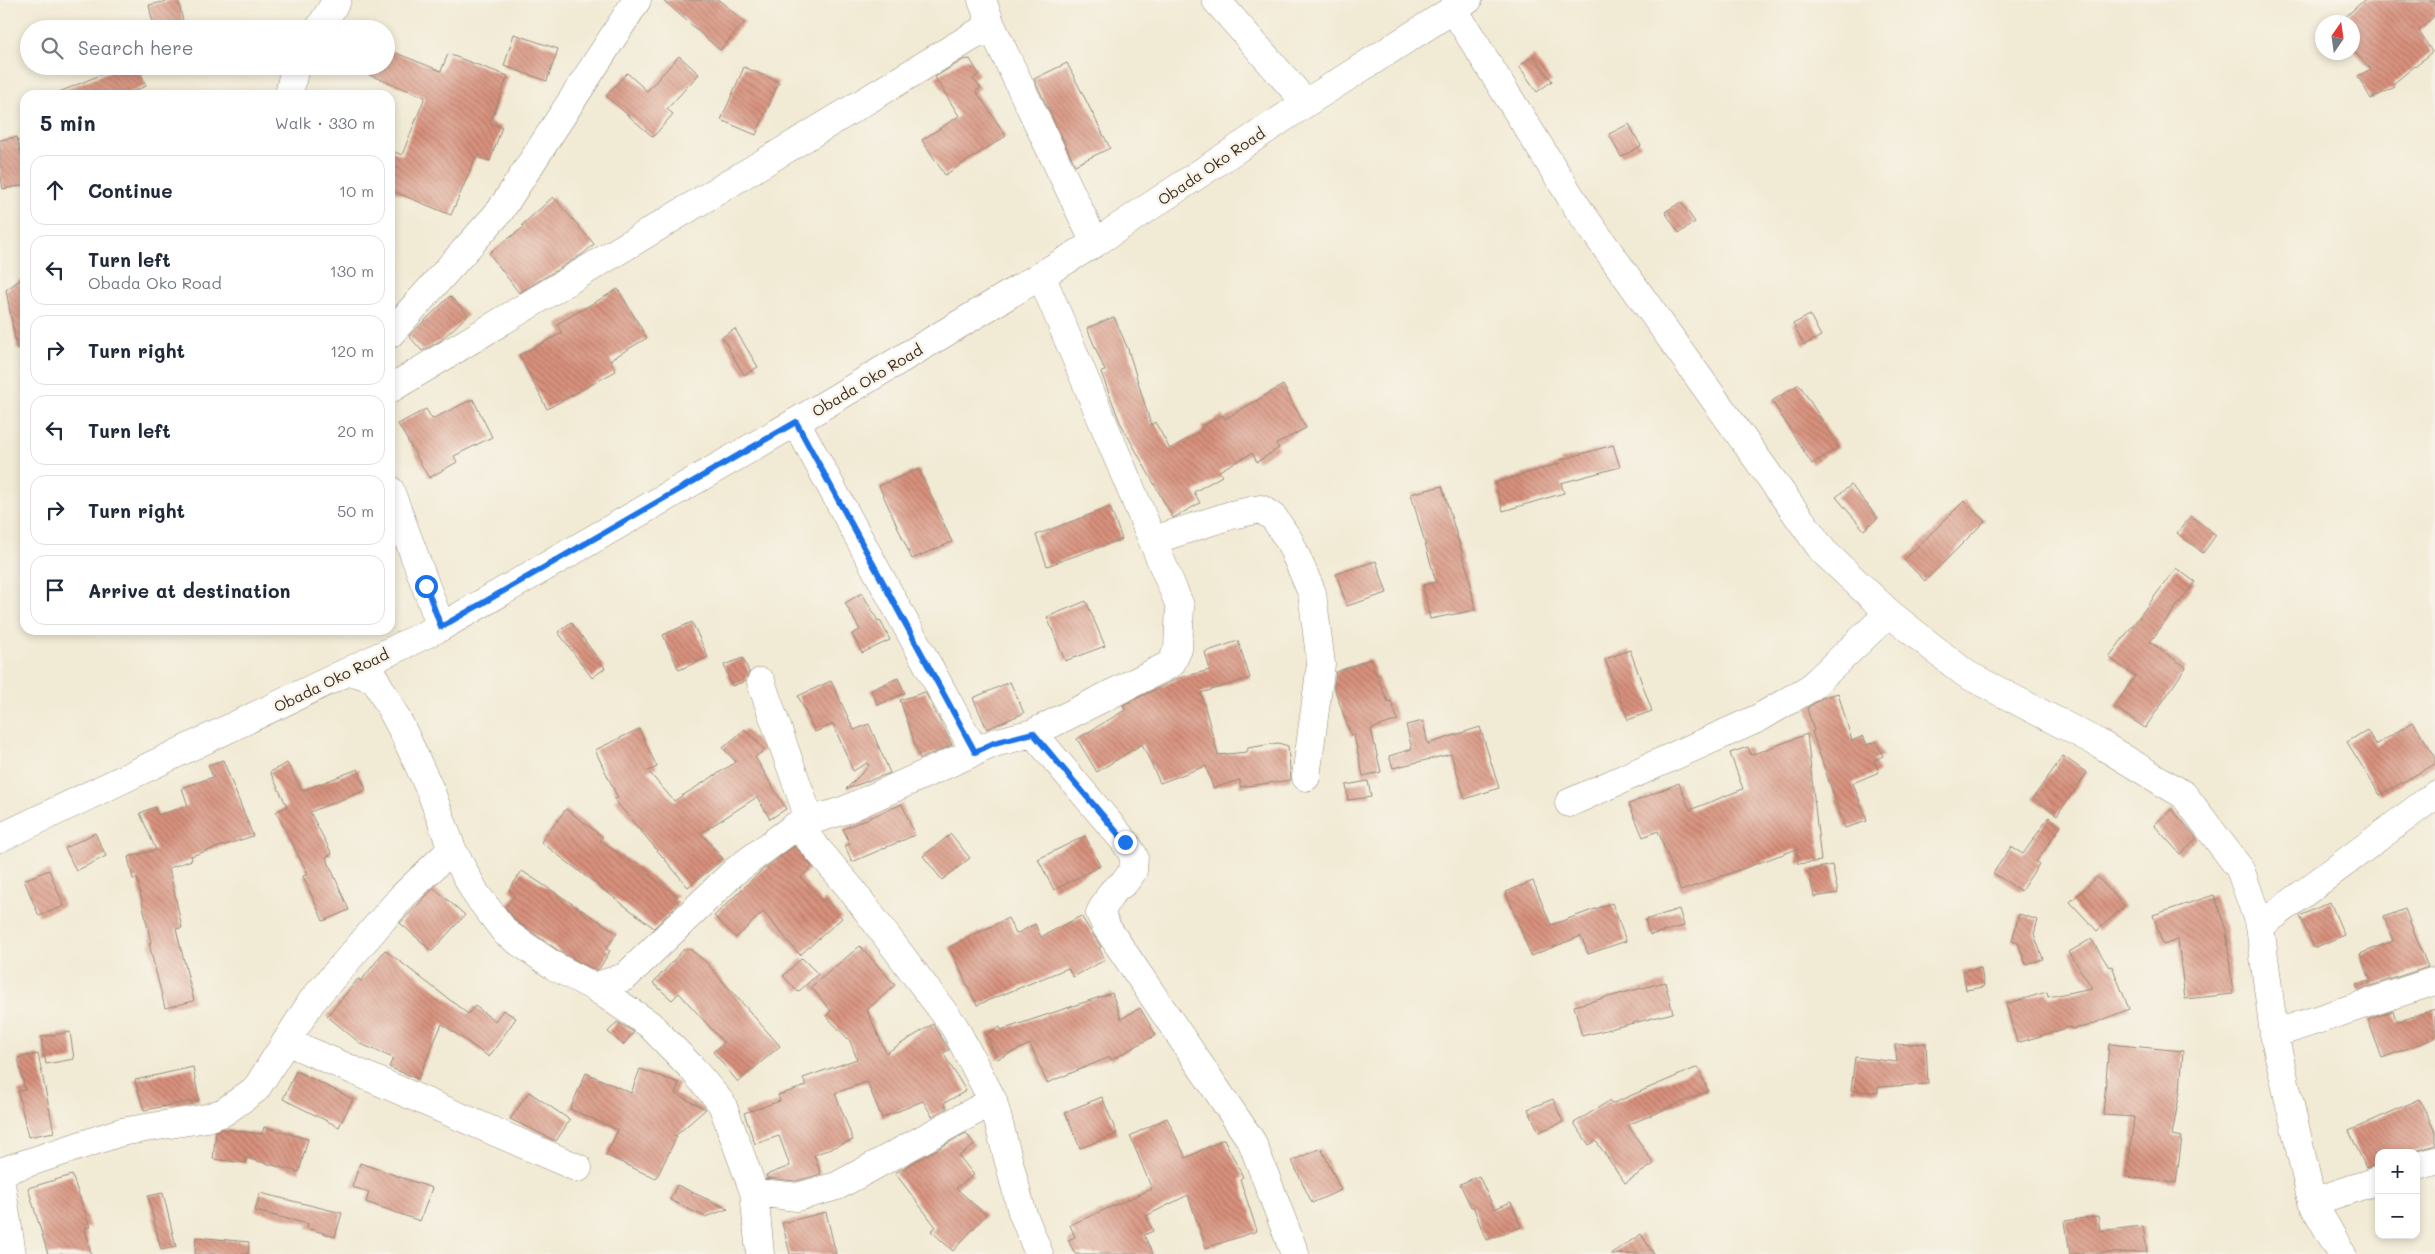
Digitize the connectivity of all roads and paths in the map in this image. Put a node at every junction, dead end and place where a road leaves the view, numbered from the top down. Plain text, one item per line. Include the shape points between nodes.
1 (337, 0) edge
2 (982, 0) edge
3 (1216, 0) edge
4 (635, 1) edge
5 (1461, 5) edge
6 (325, 20) edge
7 (991, 25) junction
8 (293, 75) edge
9 (290, 90) edge
10 (1306, 102) junction
11 (1095, 243) junction
12 (1041, 275) junction
13 (395, 328) edge
14 (395, 386) edge
15 (796, 422) junction
16 (395, 503) edge
17 (1154, 540) junction
18 (1888, 613) junction
19 (441, 627) junction
20 (350, 671) junction
21 (762, 682) dead end
22 (1033, 733) junction
23 (975, 752) junction
24 (1306, 777) dead end
25 (2435, 795) edge
26 (1569, 803) dead end
27 (804, 823) junction
28 (0, 838) edge
29 (452, 849) junction
30 (2260, 926) junction
31 (2435, 981) edge
32 (594, 987) junction
33 (2274, 1034) junction
34 (288, 1042) junction
35 (993, 1101) junction
36 (2435, 1161) edge
37 (2420, 1166) edge
38 (578, 1168) dead end
39 (0, 1172) edge
40 (0, 1178) edge
41 (2375, 1181) edge
42 (754, 1192) junction
43 (2312, 1202) junction
44 (12, 1254) edge
45 (760, 1254) edge
46 (1039, 1254) edge
47 (1296, 1254) edge
48 (2342, 1254) edge

1 - 6 street
2 - 7 street
3 - 10 street
4 - 13 street via 500,211
5 - 10 street, Obada Oko Road
5 - 18 street via 1579,210 1823,551
7 - 11 street
7 - 14 street
8 - 9 street
10 - 11 street, Obada Oko Road
11 - 12 street, Obada Oko Road
12 - 15 street, Obada Oko Road
12 - 17 street
15 - 19 street, Obada Oko Road
15 - 23 street
16 - 19 street
17 - 22 street via 1180,606 1178,650 1171,664
17 - 24 street via 1261,508 1274,518 1290,542 1312,593 1321,664
18 - 26 street via 1810,688 1759,718
18 - 30 street via 1966,674 2100,744 2184,795 2240,868
19 - 20 street, Obada Oko Road
20 - 28 street, Obada Oko Road
20 - 29 street via 375,679 431,792
21 - 27 street
22 - 23 street via 994,743
22 - 47 street via 1134,856 1133,871 1112,892 1100,913 1106,928 1252,1142
23 - 27 street via 845,810
25 - 30 street
27 - 32 street via 736,871 625,977
27 - 35 street via 954,1026
29 - 32 street via 476,894 506,933 554,966
29 - 34 street via 402,897 319,993
30 - 33 street
31 - 33 street
32 - 42 street via 649,1024 722,1104
33 - 43 street
34 - 38 street
34 - 39 street via 256,1089 224,1112 207,1118 121,1132
35 - 42 street via 837,1186 797,1197
35 - 46 street via 1022,1212
36 - 37 street
40 - 44 street
41 - 43 street
42 - 45 street
43 - 48 street

